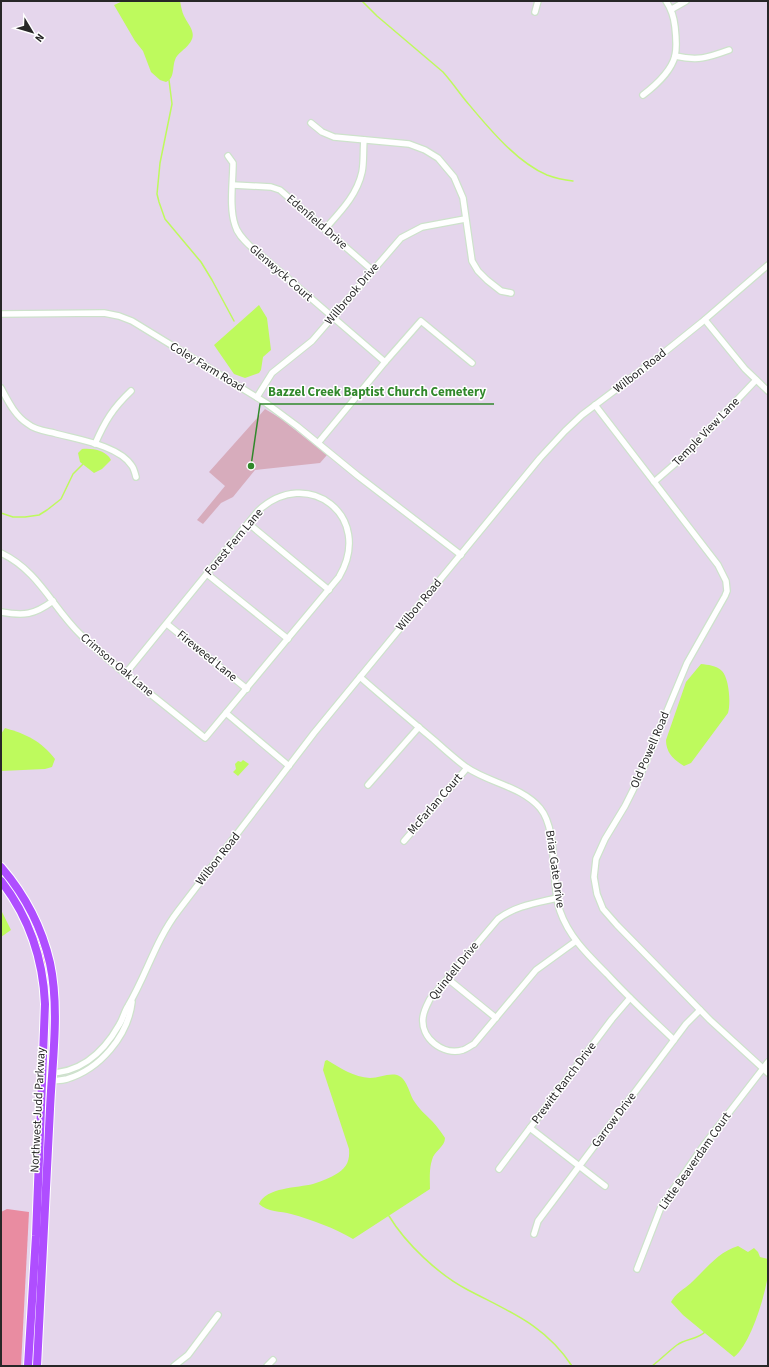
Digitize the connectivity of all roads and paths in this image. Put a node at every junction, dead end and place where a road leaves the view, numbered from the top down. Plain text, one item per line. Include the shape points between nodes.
1 (538, 1) edge
2 (666, 1) edge
3 (686, 1) edge
4 (672, 9) junction
5 (535, 12) dead end
6 (729, 50) dead end
7 (675, 56) junction
8 (643, 94) dead end
9 (311, 123) dead end
10 (364, 140) junction
11 (228, 156) dead end
12 (233, 185) junction
13 (465, 219) junction
14 (325, 229) junction
15 (768, 265) edge
16 (372, 270) junction
17 (511, 293) dead end
18 (1, 314) edge
19 (332, 318) junction
20 (704, 320) junction
21 (385, 362) junction
22 (472, 363) dead end
23 (756, 380) junction
24 (1, 388) edge
25 (768, 390) edge
26 (131, 391) dead end
27 (257, 397) junction
28 (595, 405) junction
29 (318, 443) junction
30 (95, 444) junction
31 (136, 477) dead end
32 (654, 482) junction
33 (249, 524) junction
34 (1, 553) edge
35 (461, 554) junction
36 (208, 574) junction
37 (329, 590) junction
38 (54, 601) junction
39 (1, 612) edge
40 (167, 624) junction
41 (288, 639) junction
42 (126, 673) junction
43 (360, 677) junction
44 (247, 689) junction
45 (226, 713) junction
46 (419, 727) junction
47 (206, 738) joint
48 (289, 766) junction
49 (467, 768) junction
50 (368, 785) dead end
51 (404, 841) dead end
52 (1, 867) edge
53 (1, 881) edge
54 (557, 898) junction
55 (576, 941) junction
56 (448, 979) junction
57 (630, 998) junction
58 (700, 1010) junction
59 (496, 1018) junction
60 (674, 1040) junction
61 (768, 1062) edge
62 (762, 1068) junction
63 (768, 1073) edge
64 (43, 1077) junction
65 (51, 1077) junction
66 (530, 1128) junction
67 (580, 1166) junction
68 (499, 1169) dead end
69 (605, 1186) dead end
70 (534, 1234) dead end
71 (637, 1269) dead end
72 (218, 1315) dead end
73 (272, 1360) dead end
74 (28, 1366) edge
75 (37, 1366) edge
76 (175, 1366) edge
77 (267, 1366) edge

1 - 5 street
2 - 4 street
3 - 4 street
4 - 7 street via 676,35
6 - 7 street via 710,57 691,59
7 - 8 street via 658,82
9 - 10 street via 334,137
10 - 13 street via 409,144 438,158 454,177 463,198
10 - 14 street via 363,167 357,187 347,204
11 - 12 street, Glenwyck Court via 233,163
12 - 14 street, Edenfield Drive via 271,187 280,190
12 - 19 street, Glenwyck Court via 233,214 240,236
13 - 16 street, Willbrook Drive via 422,227 401,238
13 - 17 street via 472,261 478,271 501,291
14 - 16 street, Edenfield Drive
15 - 20 street, Wilbon Road
16 - 19 street, Willbrook Drive
18 - 27 street, Coley Farm Road via 95,313 119,316
19 - 21 street, Glenwyck Court
19 - 27 street, Willbrook Drive via 306,347 272,373
20 - 23 street
20 - 28 street, Wilbon Road
21 - 22 street via 421,321
21 - 29 street
23 - 25 street
23 - 32 street, Temple View Lane via 685,455
24 - 30 street via 13,410 29,426
26 - 30 street via 107,418
27 - 29 street, Coley Farm Road
28 - 32 street, Old Powell Road
28 - 35 street, Wilbon Road via 560,436
29 - 35 street, Coley Farm Road
30 - 31 street via 114,451 127,460
32 - 58 street, Old Powell Road via 718,565 725,576 727,591 687,663 633,790 600,848 594,876 597,894 608,916
33 - 36 street, Forest Fern Lane
33 - 37 street
33 - 37 street, Forest Fern Lane via 265,505 286,494 310,494 330,503 343,517 350,542 348,560
34 - 38 street, Crimson Oak Lane via 28,570
35 - 43 street, Wilbon Road
36 - 40 street, Forest Fern Lane
36 - 41 street
37 - 41 street, Forest Fern Lane
38 - 39 street via 28,614
38 - 42 street, Crimson Oak Lane via 79,634
40 - 42 street, Forest Fern Lane
40 - 44 street, Fireweed Lane
41 - 44 street, Forest Fern Lane
42 - 47 street, Crimson Oak Lane
43 - 46 street, Briar Gate Drive
43 - 48 street, Wilbon Road
44 - 45 street, Forest Fern Lane
45 - 47 street, Forest Fern Lane
45 - 48 street
46 - 49 street, Briar Gate Drive
46 - 50 street
48 - 65 street, Wilbon Road via 166,926 132,1000 122,1031 113,1046 91,1067 72,1077
49 - 51 street, McFarlan Court
49 - 54 street, Briar Gate Drive via 524,795 540,809 550,831
52 - 65 highway, Northwest Judd Parkway via 32,913 50,963 54,1005
53 - 64 highway, Northwest Judd Parkway via 26,922 40,962 45,1004
54 - 55 street, Briar Gate Drive via 560,912
54 - 56 street, Quindell Drive via 506,912
55 - 57 street, Briar Gate Drive
55 - 59 street, Quindell Drive via 536,970
56 - 59 street
56 - 59 street, Quindell Drive via 430,999 422,1018 424,1030 431,1041 449,1051 463,1050 474,1044
57 - 60 street, Briar Gate Drive
57 - 66 street, Prewitt Ranch Drive
58 - 60 street, Garrow Drive
58 - 62 street, Old Powell Road
60 - 67 street, Garrow Drive
61 - 62 street, Little Beaverdam Court
62 - 63 street, Old Powell Road
62 - 71 street, Little Beaverdam Court via 661,1207
64 - 65 street, Wilbon Road
64 - 74 highway, Northwest Judd Parkway
65 - 75 highway, Northwest Judd Parkway
66 - 67 street
66 - 68 street, Prewitt Ranch Drive
67 - 69 street
67 - 70 street, Garrow Drive via 538,1222
72 - 76 street via 188,1355
73 - 77 street

